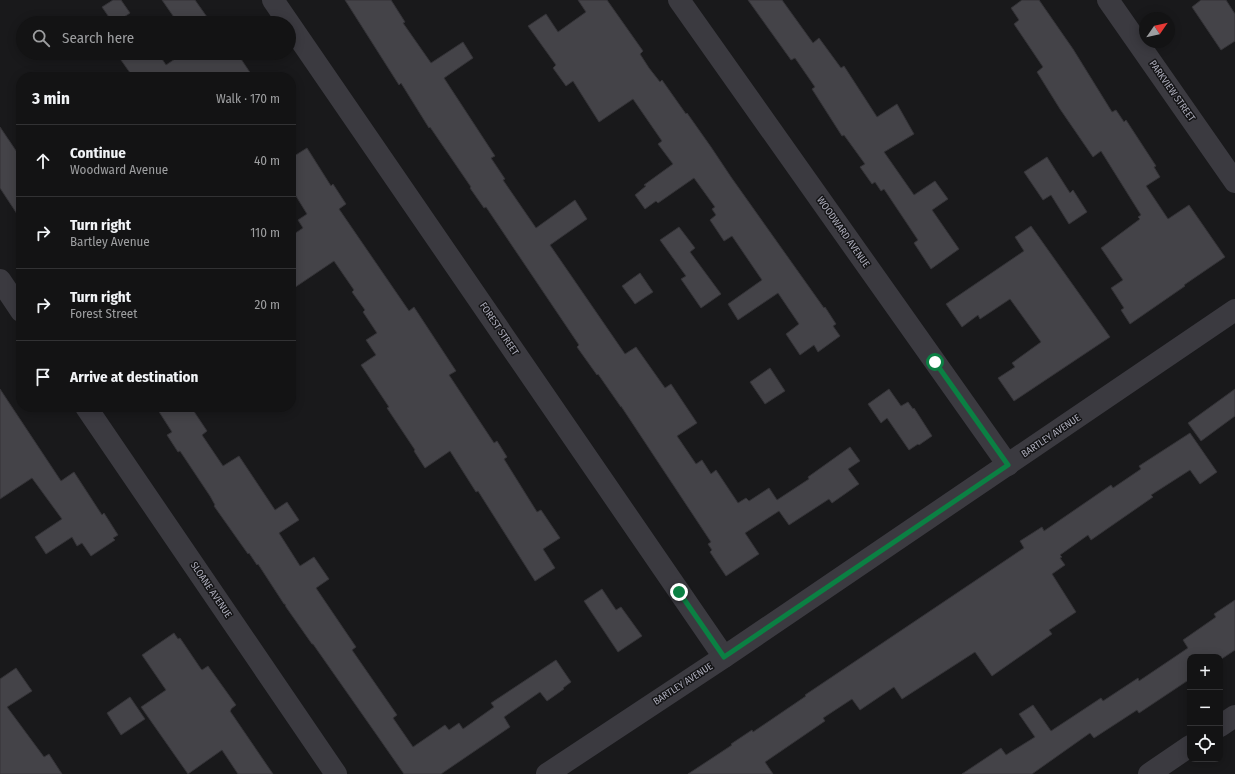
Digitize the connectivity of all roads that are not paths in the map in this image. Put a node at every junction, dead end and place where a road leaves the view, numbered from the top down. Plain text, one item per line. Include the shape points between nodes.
1 (273, 0) edge
2 (679, 0) edge
3 (1108, 0) edge
4 (284, 16) edge
5 (296, 34) edge
6 (1235, 182) edge
7 (0, 280) edge
8 (16, 304) edge
9 (1235, 310) edge
10 (89, 412) edge
11 (1008, 465) junction
12 (724, 657) junction
13 (1235, 716) edge
14 (1223, 724) edge
15 (1187, 748) edge
16 (336, 774) edge
17 (547, 774) edge
18 (1149, 774) edge

1 - 4 street, FOREST STREET
2 - 11 street, WOODWARD AVENUE
3 - 6 street, PARKVIEW STREET
5 - 12 street, FOREST STREET
7 - 8 street
9 - 11 street, BARTLEY AVENUE
10 - 16 street, SLOANE AVENUE
11 - 12 street, BARTLEY AVENUE
12 - 17 street, BARTLEY AVENUE
13 - 14 street
15 - 18 street

